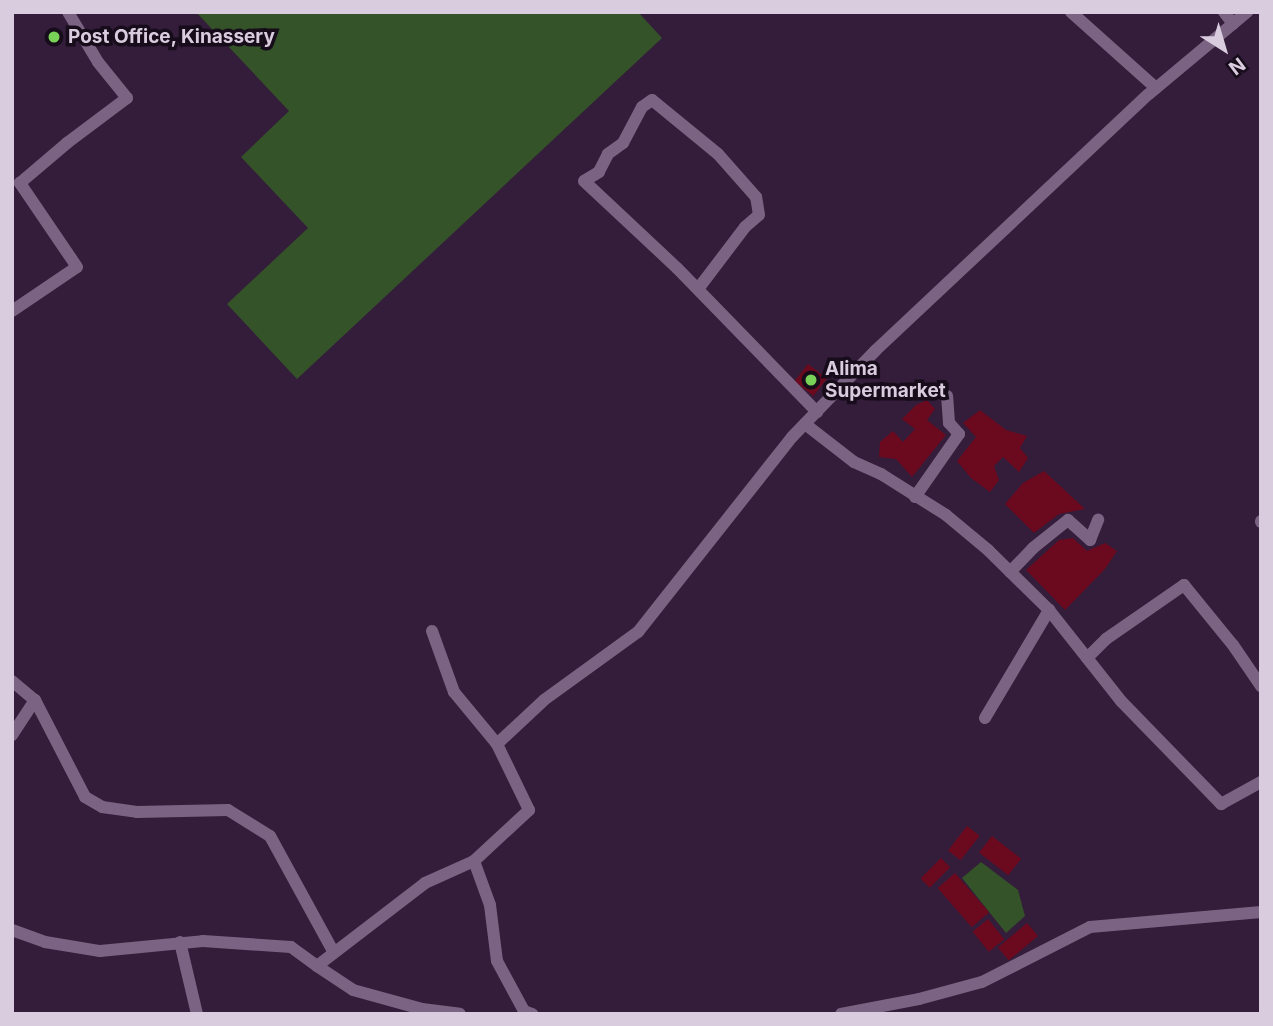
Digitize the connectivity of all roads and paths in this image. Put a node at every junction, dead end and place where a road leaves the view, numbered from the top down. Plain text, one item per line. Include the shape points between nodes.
1 (68, 12) edge
2 (1072, 12) edge
3 (1224, 12) edge
4 (1248, 12) edge
5 (1233, 24) junction
6 (1156, 88) junction
7 (698, 289) junction
8 (12, 311) edge
9 (947, 396) dead end
10 (817, 412) junction
11 (805, 424) junction
12 (915, 497) junction
13 (1098, 520) dead end
14 (1010, 572) junction
15 (1049, 610) junction
16 (432, 631) dead end
17 (1087, 658) junction
18 (12, 681) edge
19 (1261, 686) edge
20 (35, 700) junction
21 (985, 718) dead end
22 (12, 735) edge
23 (497, 744) junction
24 (1261, 782) edge
25 (474, 861) junction
26 (1261, 912) edge
27 (12, 930) edge
28 (180, 942) junction
29 (334, 953) junction
30 (317, 966) junction
31 (524, 1013) edge
32 (197, 1014) edge
33 (460, 1014) edge
34 (842, 1014) edge

1 - 8 street via 98,62 127,98 20,183 77,267
2 - 6 street
3 - 5 street
4 - 5 street
5 - 6 street
6 - 10 street via 876,350
7 - 7 street via 584,181 599,172 608,154 623,143 642,107 652,100 718,154 755,197 759,215
7 - 10 street
9 - 12 street via 949,423 959,434
10 - 11 street
11 - 12 street via 854,462
11 - 23 street via 638,632 544,700
12 - 14 street via 946,515
13 - 14 street via 1090,540 1068,520
14 - 15 street
15 - 17 street
15 - 21 street
16 - 23 street via 454,692
17 - 19 street via 1106,639 1184,585
17 - 24 street via 1121,701 1221,804
18 - 20 street
20 - 22 street
20 - 29 street via 85,797 102,807 137,812 228,810 270,835
23 - 25 street via 529,810
25 - 29 street via 425,883
25 - 31 street via 490,905 497,961
26 - 34 street via 1090,927 982,982
27 - 28 street via 45,942 100,951
28 - 30 street via 291,947
28 - 32 street
29 - 30 street
30 - 33 street via 353,990

